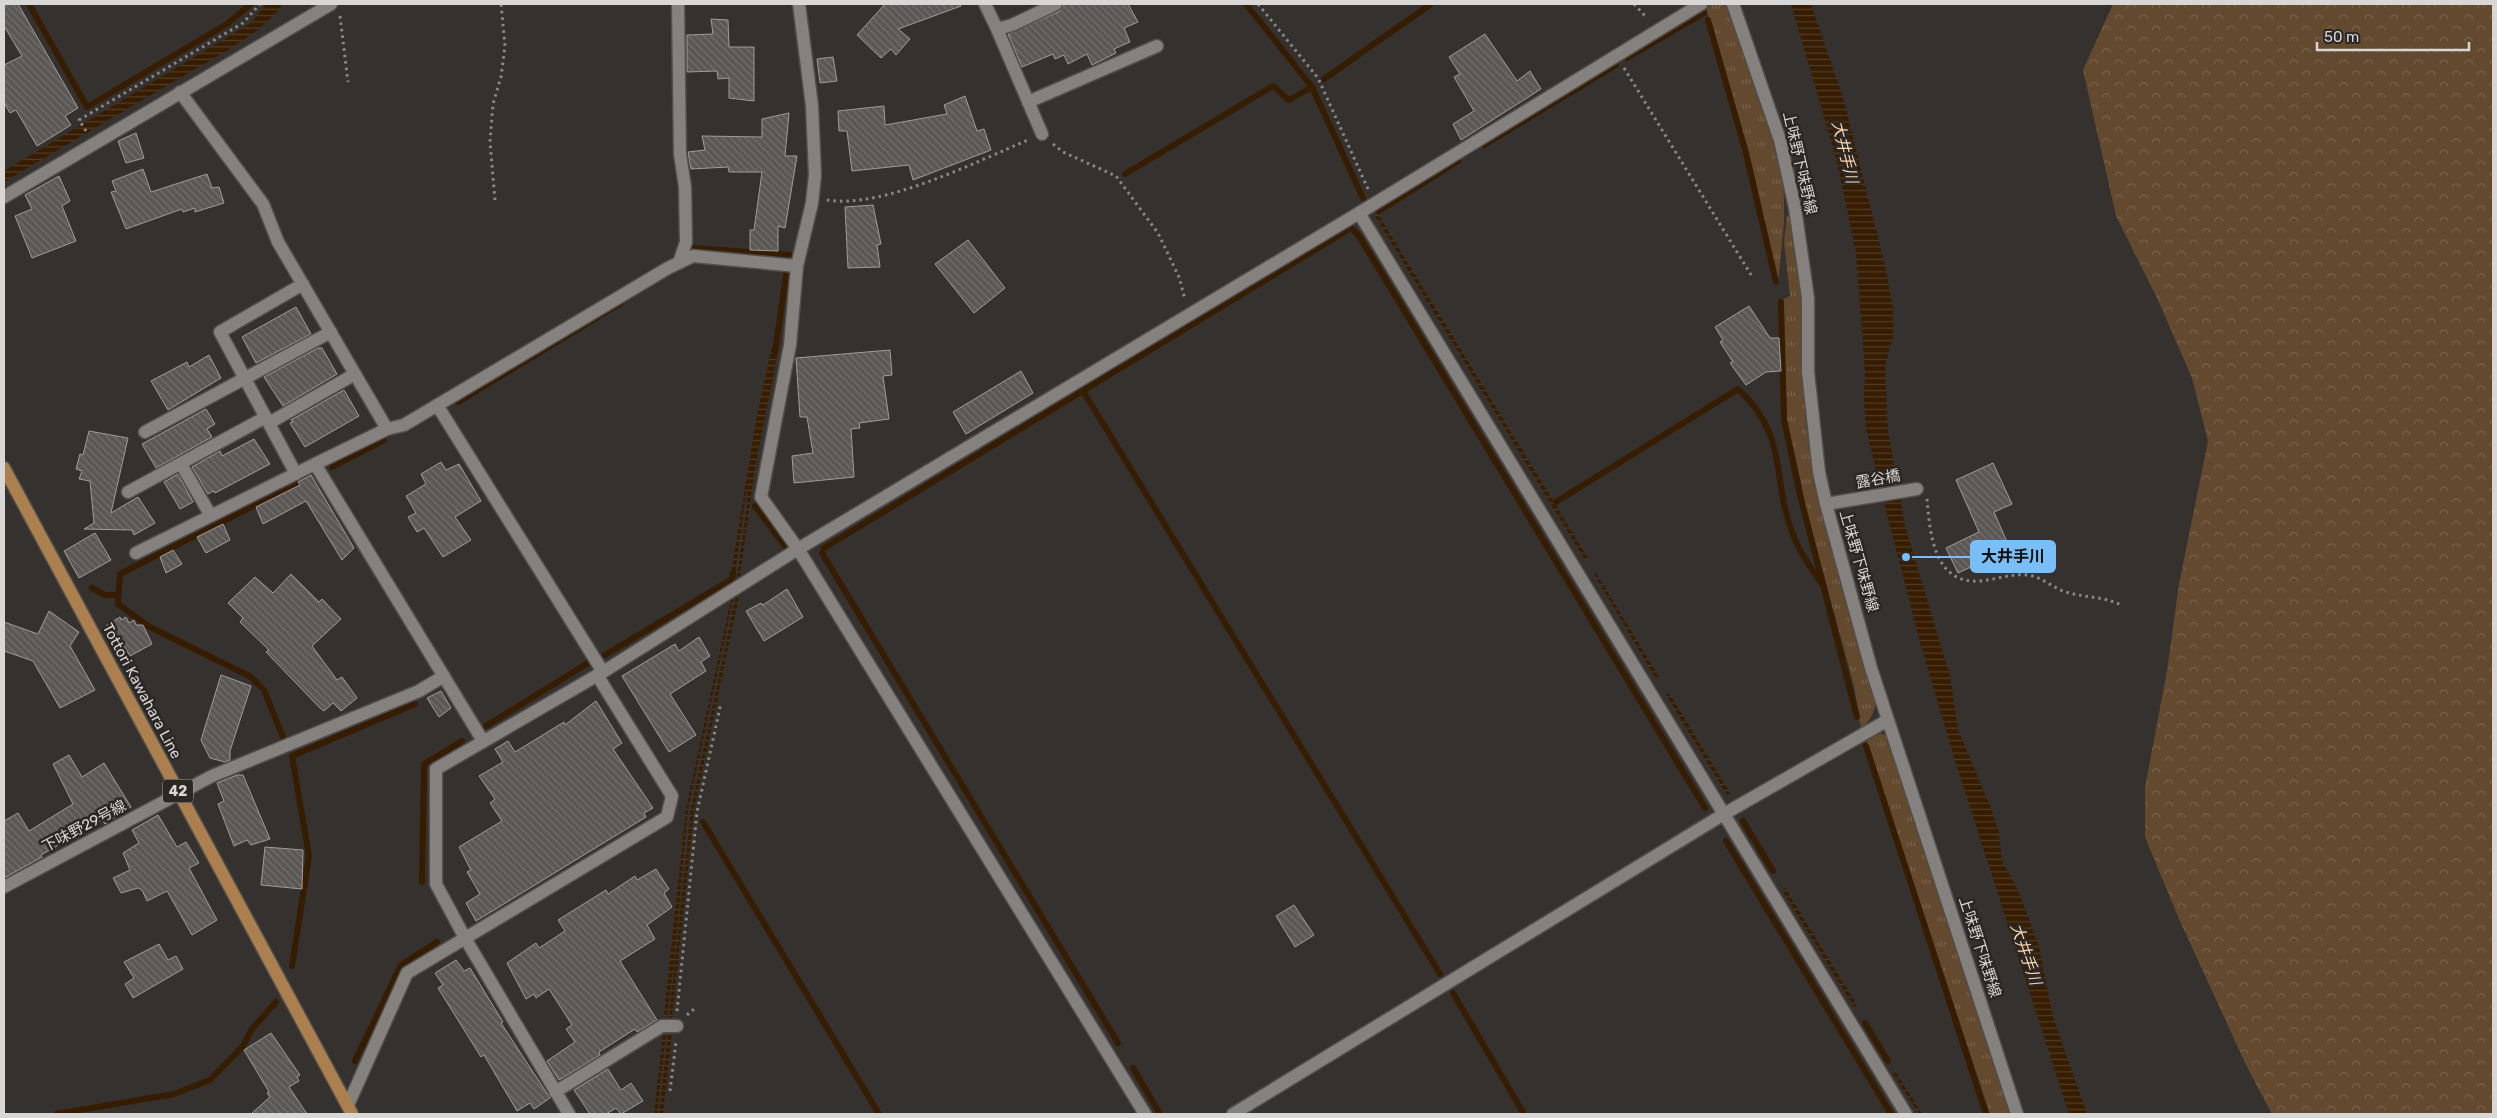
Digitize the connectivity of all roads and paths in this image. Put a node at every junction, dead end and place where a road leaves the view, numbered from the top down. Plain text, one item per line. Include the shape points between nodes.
1 (260, 4) edge
2 (501, 4) edge
3 (678, 4) edge
4 (799, 4) edge
5 (985, 4) edge
6 (1056, 4) edge
7 (1258, 4) edge
8 (1702, 4) edge
9 (1733, 4) edge
10 (313, 8) edge
11 (335, 8) edge
12 (997, 29) junction
13 (1157, 46) dead end
14 (1616, 56) junction
15 (348, 82) dead end
16 (180, 92) junction
17 (1028, 102) junction
18 (1042, 134) junction
19 (93, 144) junction
20 (4, 197) edge
21 (812, 197) junction
22 (495, 200) dead end
23 (1378, 202) junction
24 (1359, 213) junction
25 (679, 263) junction
26 (796, 266) junction
27 (1753, 278) dead end
28 (303, 284) junction
29 (1188, 314) junction
30 (331, 332) junction
31 (355, 374) junction
32 (245, 379) junction
33 (437, 405) junction
34 (267, 420) junction
35 (387, 429) junction
36 (144, 432) dead end
37 (181, 464) junction
38 (315, 464) junction
39 (4, 468) edge
40 (296, 474) junction
41 (1917, 489) joint
42 (128, 492) dead end
43 (1826, 504) junction
44 (211, 516) junction
45 (798, 549) junction
46 (136, 553) dead end
47 (2121, 605) dead end
48 (600, 673) junction
49 (444, 676) junction
50 (721, 703) dead end
51 (1888, 720) junction
52 (483, 740) junction
53 (180, 794) junction
54 (1724, 814) junction
55 (4, 887) edge
56 (465, 938) junction
57 (677, 1026) junction
58 (670, 1091) dead end
59 (556, 1092) junction
60 (350, 1109) edge
61 (569, 1114) edge
62 (1145, 1114) edge
63 (1232, 1114) edge
64 (1906, 1114) edge
65 (2017, 1114) edge

1 - 19 path via 242,23 79,120
2 - 22 path via 505,46 491,124
3 - 25 street via 680,154 686,233
4 - 21 street via 815,152
5 - 12 street
6 - 12 street
7 - 23 path via 1318,78 1369,191
8 - 14 street
9 - 43 street, 上味野下味野線 via 1780,140 1795,208 1808,298 1808,372 1819,472
10 - 11 street
10 - 16 street
11 - 15 path
12 - 17 street
13 - 17 street
14 - 23 street
14 - 27 path
16 - 19 street
16 - 28 street via 262,204 278,242
17 - 18 street
18 - 21 path via 893,193 839,202
18 - 29 path via 1063,152 1116,176 1158,233 1179,277
19 - 20 street
21 - 26 street
23 - 24 street
24 - 29 street
24 - 54 street
25 - 26 street via 693,256
25 - 33 street
26 - 45 street via 790,345 761,497
28 - 30 street
28 - 32 street via 220,332
29 - 45 street
30 - 31 street
30 - 32 street
31 - 34 street
31 - 35 street
32 - 34 street
32 - 36 street
33 - 35 street via 404,425
33 - 48 street
34 - 37 street
34 - 40 street
35 - 38 street
37 - 42 street
37 - 44 street
38 - 40 street
38 - 49 street
39 - 53 main road, Tottori Kawahara Line / 42
40 - 44 street
41 - 43 street, 露谷橋
41 - 47 path via 1926,488 1940,562 1954,577 1979,581 2030,575 2064,591 2108,598
43 - 51 street, 上味野下味野線
44 - 46 street
45 - 48 street
45 - 62 street
48 - 52 street
48 - 56 street via 672,796 667,817
49 - 52 street
49 - 53 street, 下味野29号線 via 419,691 212,776
50 - 57 path via 697,812
51 - 54 street
51 - 65 street, 上味野下味野線
52 - 56 street via 436,769 436,884
53 - 55 street, 下味野29号線
53 - 60 main road, Tottori Kawahara Line / 42
54 - 63 street
54 - 64 street
56 - 59 street
56 - 60 street via 407,973
57 - 58 path
57 - 59 street via 662,1026
59 - 61 street

